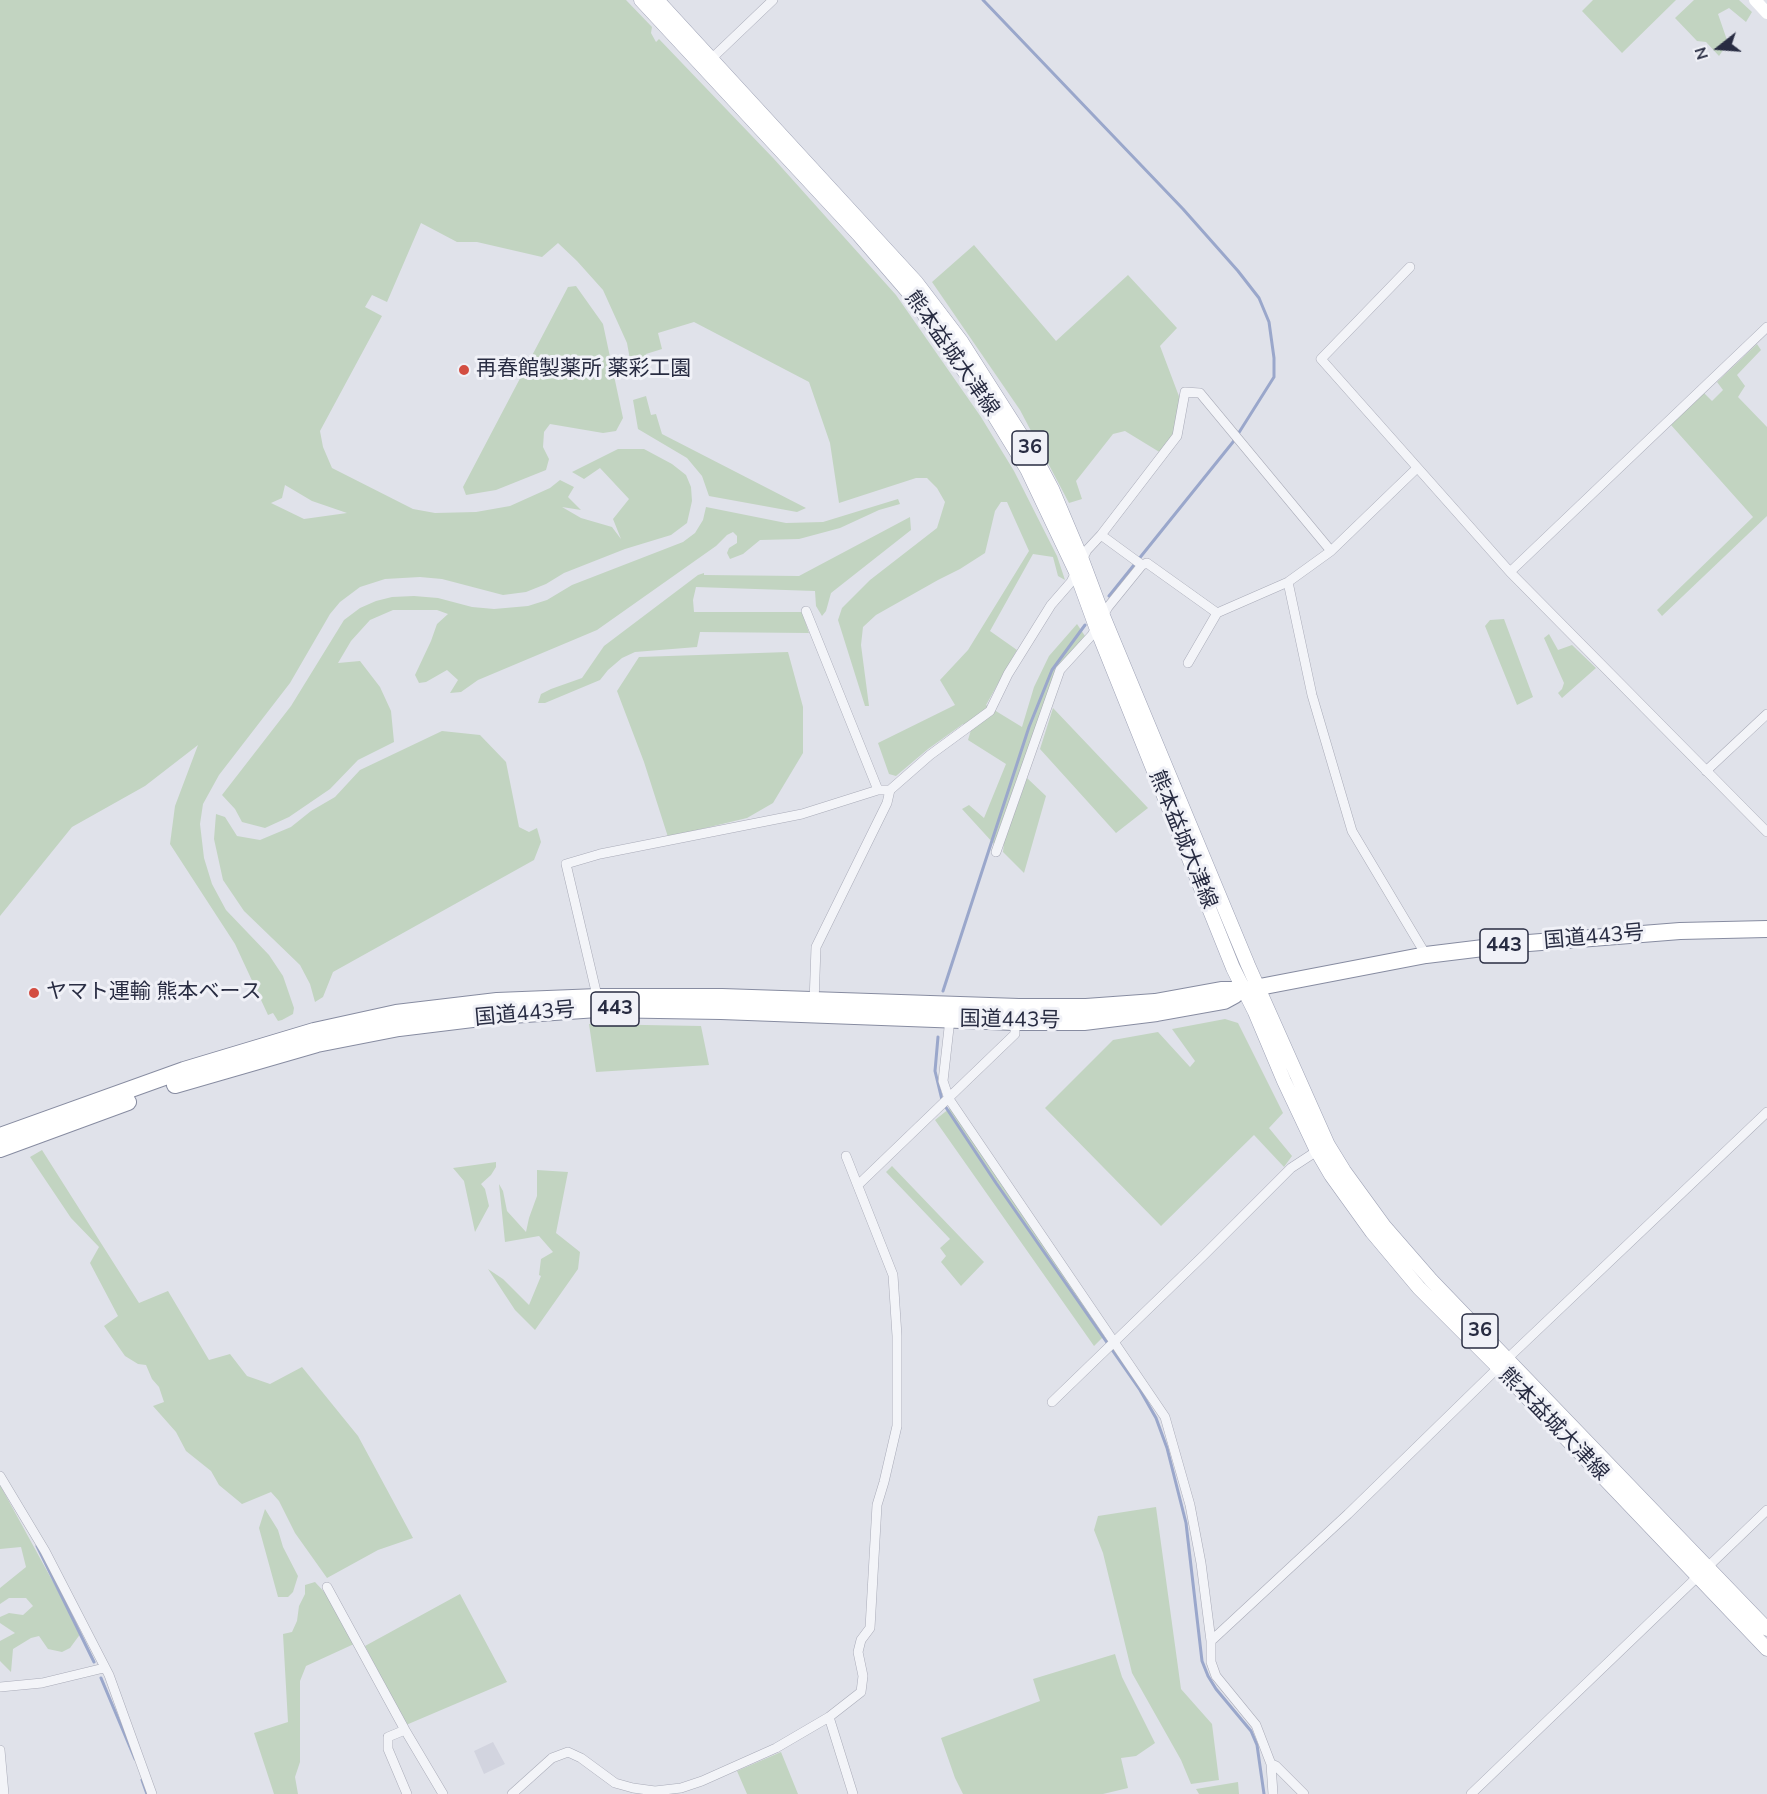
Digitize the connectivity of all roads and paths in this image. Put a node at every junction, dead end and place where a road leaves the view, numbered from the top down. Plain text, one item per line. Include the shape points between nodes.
1 (641, 0) edge
2 (657, 0) edge
3 (773, 0) edge
4 (1755, 0) edge
5 (1767, 13) edge
6 (708, 63) junction
7 (1410, 267) dead end
8 (1767, 327) edge
9 (1416, 469) junction
10 (1101, 535) junction
11 (1331, 550) junction
12 (1138, 562) junction
13 (1079, 566) junction
14 (1510, 572) junction
15 (1288, 582) junction
16 (806, 611) dead end
17 (1217, 613) junction
18 (1100, 621) junction
19 (1188, 663) dead end
20 (1767, 714) edge
21 (1706, 771) junction
22 (878, 790) junction
23 (890, 790) junction
24 (1767, 832) edge
25 (996, 852) dead end
26 (1767, 929) edge
27 (1426, 955) junction
28 (1251, 988) junction
29 (597, 1003) junction
30 (814, 1006) junction
31 (950, 1019) junction
32 (1015, 1022) junction
33 (945, 1102) junction
34 (1767, 1112) edge
35 (0, 1136) edge
36 (1322, 1148) junction
37 (0, 1149) edge
38 (846, 1156) dead end
39 (858, 1185) junction
40 (1110, 1345) junction
41 (1503, 1364) junction
42 (1052, 1402) dead end
43 (0, 1476) edge
44 (1767, 1509) edge
45 (1701, 1571) junction
46 (327, 1587) dead end
47 (1767, 1629) edge
48 (1210, 1641) junction
49 (1767, 1649) edge
50 (105, 1668) junction
51 (0, 1687) edge
52 (829, 1718) junction
53 (405, 1730) junction
54 (0, 1750) edge
55 (1271, 1764) junction
56 (4, 1794) edge
57 (152, 1794) edge
58 (407, 1794) edge
59 (443, 1794) edge
60 (512, 1794) edge
61 (853, 1794) edge
62 (1273, 1794) edge
63 (1304, 1794) edge
64 (1471, 1794) edge

1 - 6 main road, 熊本益城大津線 / 36
2 - 6 main road, 熊本益城大津線 / 36
3 - 6 street
4 - 5 street
6 - 13 main road, 熊本益城大津線 / 36 via 916,302 993,412
7 - 9 street via 1321,359
8 - 14 street
9 - 11 street
9 - 14 street
10 - 11 street via 1177,436 1185,392 1200,393
10 - 12 street
10 - 13 street
11 - 15 street
12 - 17 street via 1147,563
12 - 18 street
13 - 18 main road, 熊本益城大津線 / 36
13 - 23 street via 1008,674 990,711 930,754
14 - 21 street
15 - 17 street
15 - 27 street via 1312,695 1352,831
16 - 22 street
17 - 19 street
18 - 25 street via 1060,670
18 - 28 main road, 熊本益城大津線 / 36 via 1233,968
20 - 21 street
21 - 24 street
22 - 23 street
22 - 29 street via 802,814 566,864
23 - 30 street via 816,947
26 - 27 highway, 国道443号 / 443 via 1680,931
27 - 28 highway, 国道443号 / 443
28 - 30 highway, 国道443号 / 443 via 1086,1007
28 - 32 highway, 国道443号 / 443 via 1224,1001 1157,1013 1084,1022
28 - 36 main road, 熊本益城大津線 / 36 via 1284,1080
29 - 30 highway, 国道443号 / 443
29 - 35 highway, 国道443号 / 443 via 497,1002 396,1013 314,1031 184,1070
29 - 37 highway, 国道443号 / 443 via 399,1028 317,1044 187,1081
30 - 31 highway, 国道443号 / 443
31 - 32 highway, 国道443号 / 443
31 - 33 street via 943,1081
32 - 33 street via 1015,1034
33 - 39 street
33 - 40 street
34 - 41 street
36 - 40 street via 1291,1168
36 - 41 main road, 熊本益城大津線 / 36 via 1331,1175 1412,1280
38 - 39 street
39 - 52 street via 893,1275 897,1426 877,1505 870,1628 858,1652 863,1676 861,1692
40 - 42 street
40 - 48 street via 1165,1417 1171,1434 1201,1563
41 - 45 main road, 熊本益城大津線 / 36
41 - 48 street
43 - 50 street via 45,1551
44 - 45 street
45 - 47 main road, 熊本益城大津線 / 36
45 - 49 main road, 熊本益城大津線 / 36
45 - 64 street
46 - 53 street
48 - 55 street via 1216,1676 1256,1725
50 - 51 street via 42,1683
50 - 57 street
52 - 60 street via 776,1748 681,1788 655,1791 615,1783 568,1752 552,1758
52 - 61 street
53 - 58 street via 388,1737 388,1749
53 - 59 street
54 - 56 street
55 - 62 street
55 - 63 street

